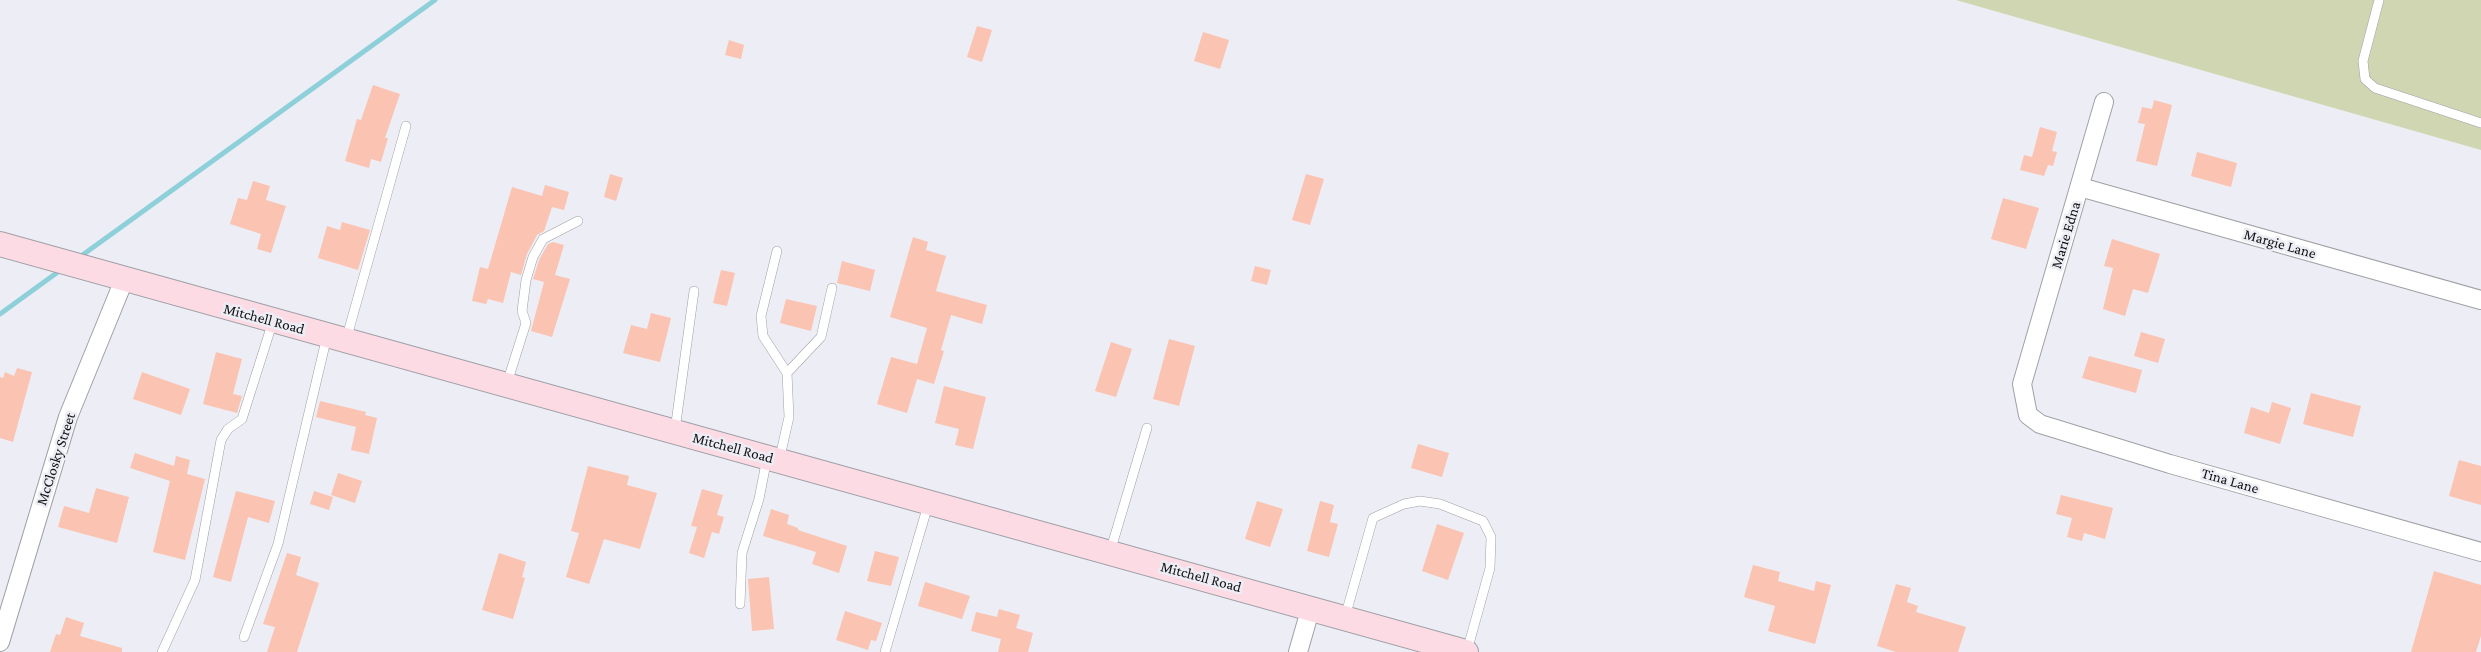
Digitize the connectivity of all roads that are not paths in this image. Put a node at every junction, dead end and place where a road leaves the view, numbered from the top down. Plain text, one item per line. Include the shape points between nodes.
1 (2379, 0) edge
2 (2104, 102) dead end
3 (2481, 123) edge
4 (406, 126) dead end
5 (2080, 188) junction
6 (579, 221) dead end
7 (5, 245) edge
8 (777, 251) dead end
9 (115, 277) junction
10 (832, 288) dead end
11 (694, 291) dead end
12 (2481, 300) edge
13 (273, 321) junction
14 (337, 339) junction
15 (2026, 368) joint
16 (787, 373) junction
17 (506, 386) junction
18 (1147, 428) dead end
19 (675, 432) junction
20 (773, 459) junction
21 (929, 502) junction
22 (1110, 552) junction
23 (2481, 552) edge
24 (6, 597) edge
25 (741, 604) dead end
26 (1311, 608) junction
27 (1345, 617) junction
28 (244, 637) dead end
29 (0, 642) edge
30 (162, 652) edge
31 (885, 652) edge
32 (1298, 652) edge
33 (1466, 652) edge

1 - 3 lane via 2363,61 2365,79 2375,88
2 - 5 street, Marie Edna
4 - 14 lane
5 - 12 street, Margie Lane
5 - 15 street, Marie Edna
6 - 17 lane via 543,239 533,256 525,280 522,311 526,323
7 - 9 street, Mitchell Road
8 - 16 lane via 761,316 763,336
9 - 13 street, Mitchell Road
9 - 24 street, McClosky Street
10 - 16 lane via 821,337
11 - 19 lane
13 - 14 street, Mitchell Road
13 - 30 lane via 242,419 221,440 195,580
14 - 17 street, Mitchell Road
14 - 28 lane via 278,544
15 - 23 street, Tina Lane via 2022,384 2028,415 2040,424
16 - 20 lane via 789,417
17 - 19 street, Mitchell Road
18 - 22 lane
19 - 20 street, Mitchell Road
20 - 21 street, Mitchell Road
20 - 25 lane via 742,553
21 - 22 street, Mitchell Road
21 - 31 lane
22 - 26 street, Mitchell Road
24 - 29 street, McClosky Street
26 - 27 street, Mitchell Road
26 - 32 street
27 - 33 street, Mitchell Road
27 - 33 lane via 1373,518 1404,504 1440,504 1483,521 1491,537 1490,568

